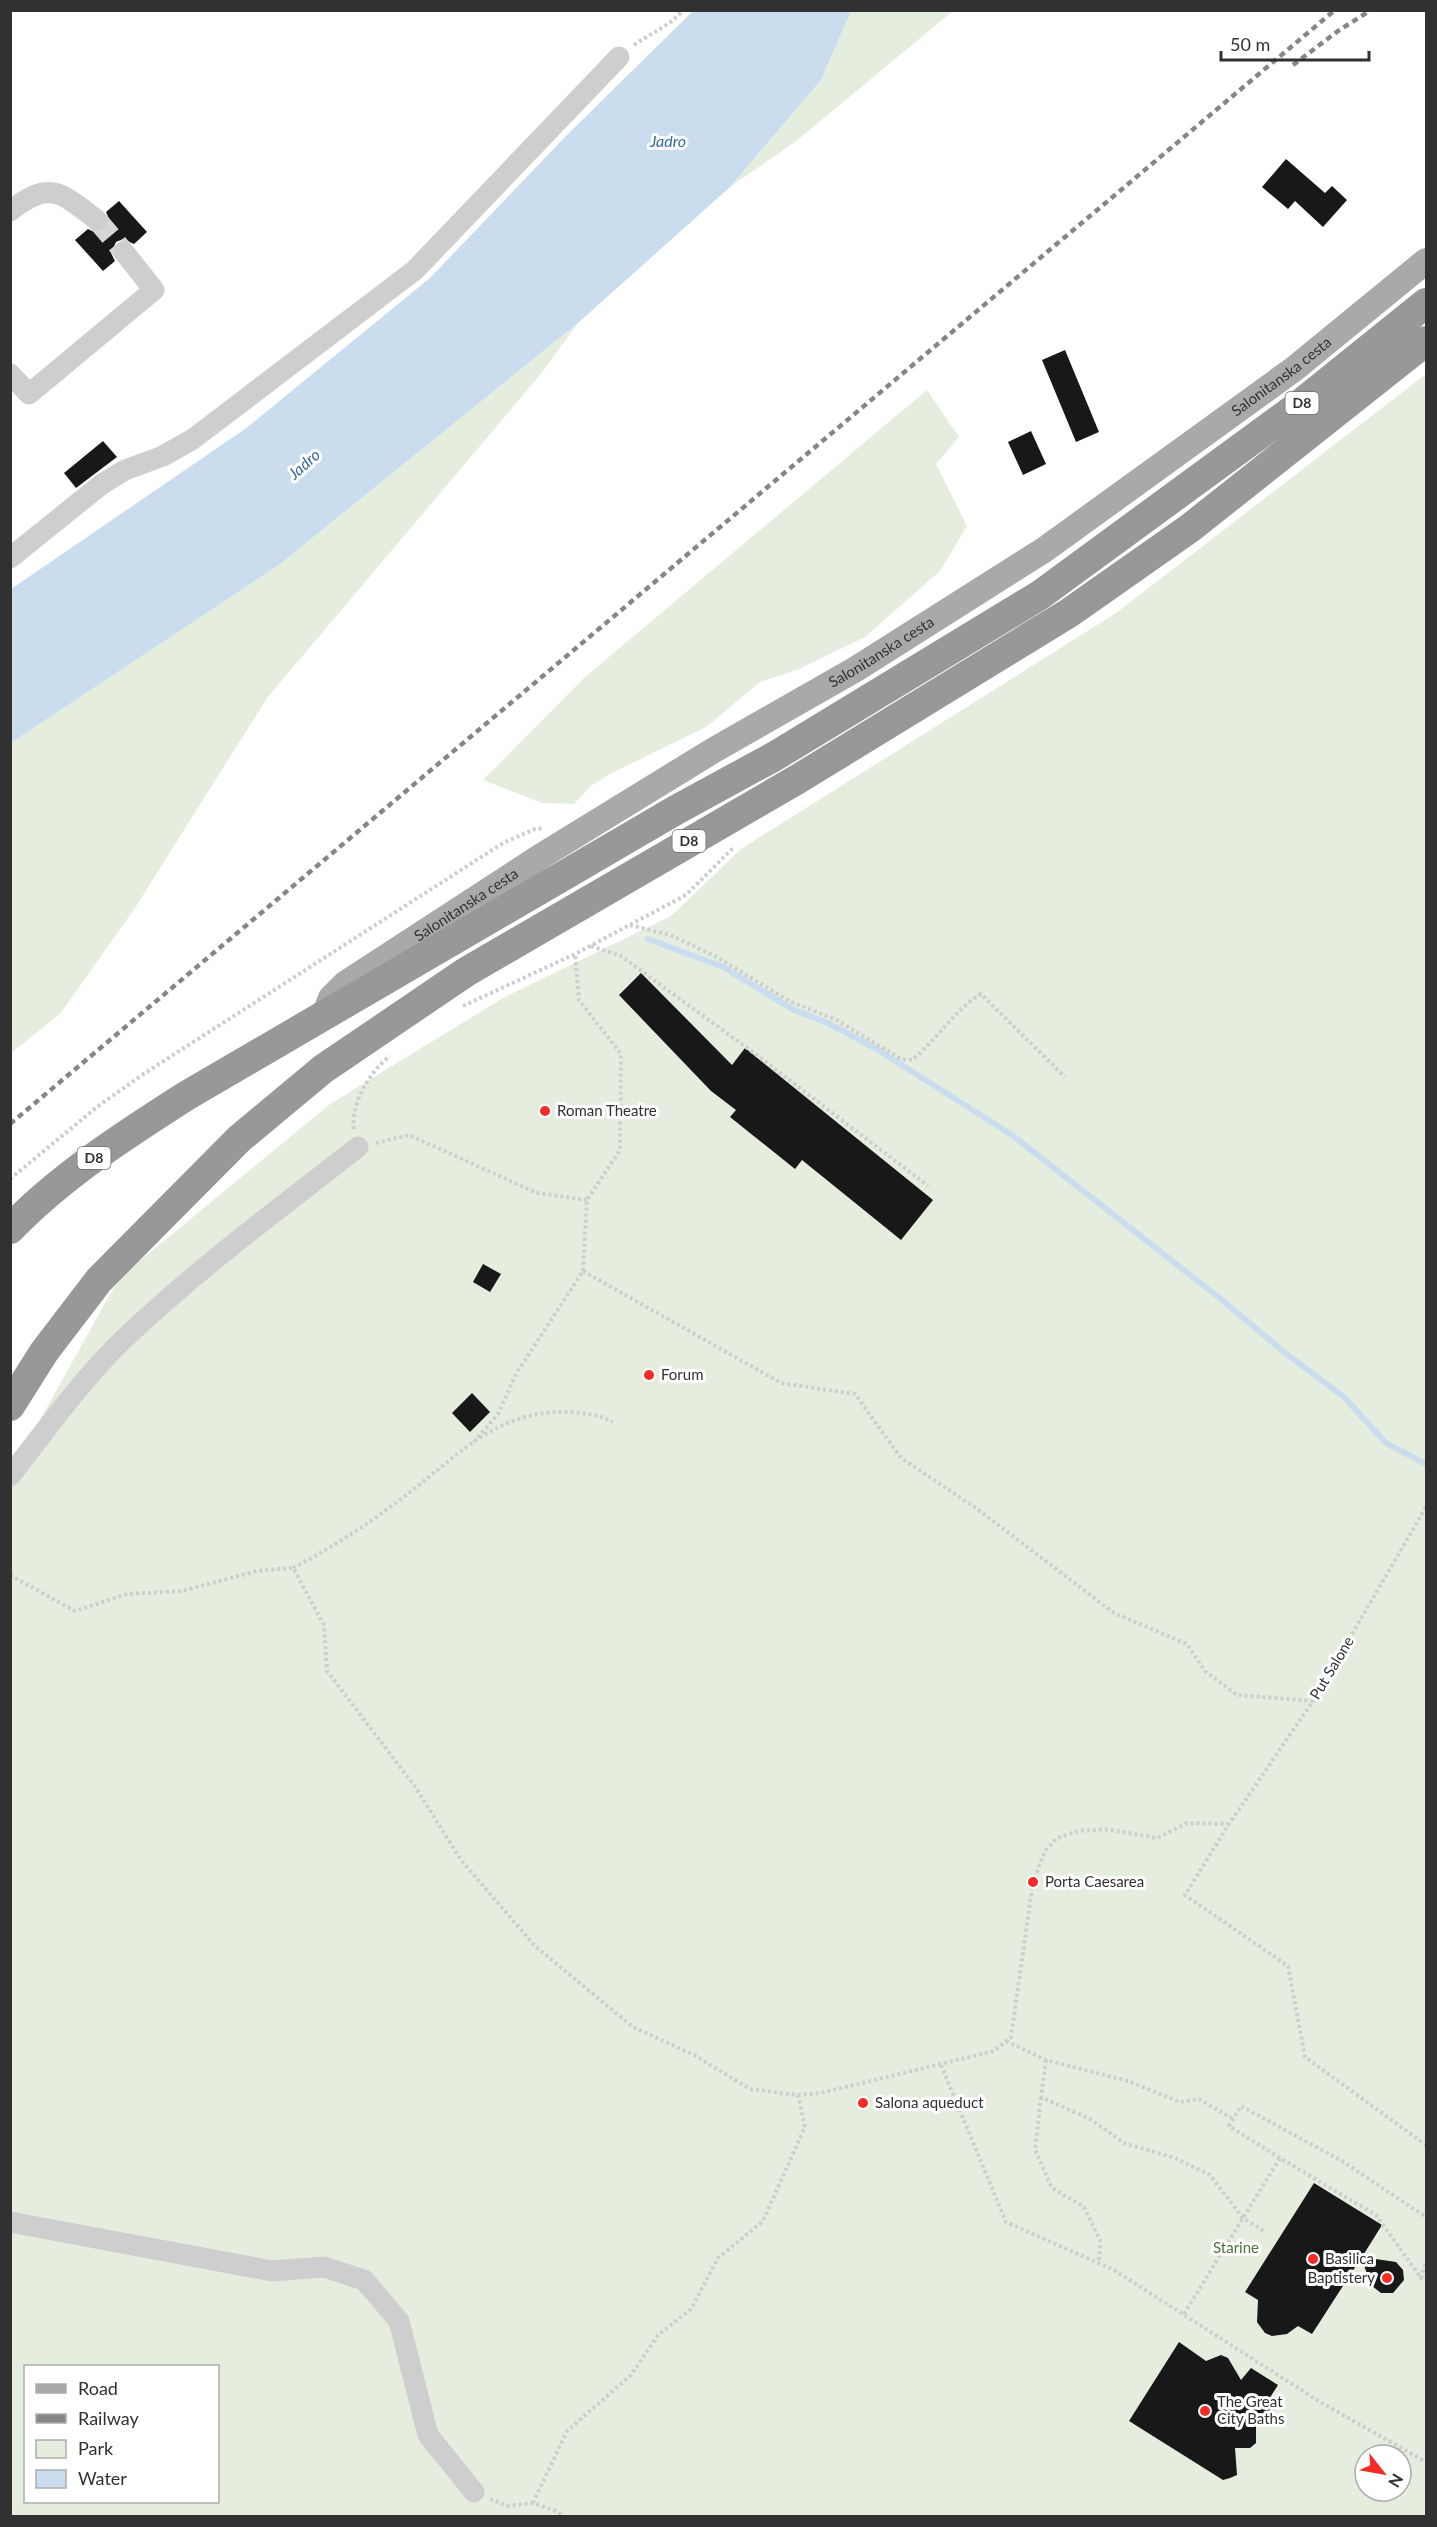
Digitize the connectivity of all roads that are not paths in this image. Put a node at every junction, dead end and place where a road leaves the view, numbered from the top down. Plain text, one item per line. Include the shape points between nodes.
1 (619, 57) road end
2 (10, 211) edge
3 (97, 220) tunnel mouth
4 (124, 252) tunnel mouth
5 (1426, 261) edge
6 (1426, 303) edge
7 (1426, 341) edge
8 (10, 374) edge
9 (10, 558) edge
10 (324, 1017) junction
11 (358, 1147) road end
12 (10, 1229) edge
13 (10, 1406) edge
14 (10, 1476) edge
15 (10, 2222) edge
16 (474, 2492) road end

1 - 9 street via 415,270 193,439 102,484
2 - 3 street via 44,192 63,194
4 - 8 street via 154,290 29,394
5 - 10 main road, Salonitanska cesta via 1294,369 1044,550 856,669 573,836 345,984 331,998
6 - 10 highway, D8 via 1298,406 1040,595 775,756
7 - 13 highway, D8 via 1190,528 1069,613 798,779 466,972 323,1069 239,1139 99,1280 44,1352
10 - 12 highway, D8 via 186,1096 115,1142
11 - 14 street via 223,1253 124,1339
15 - 16 street via 272,2271 324,2267 364,2280 399,2321 428,2435

